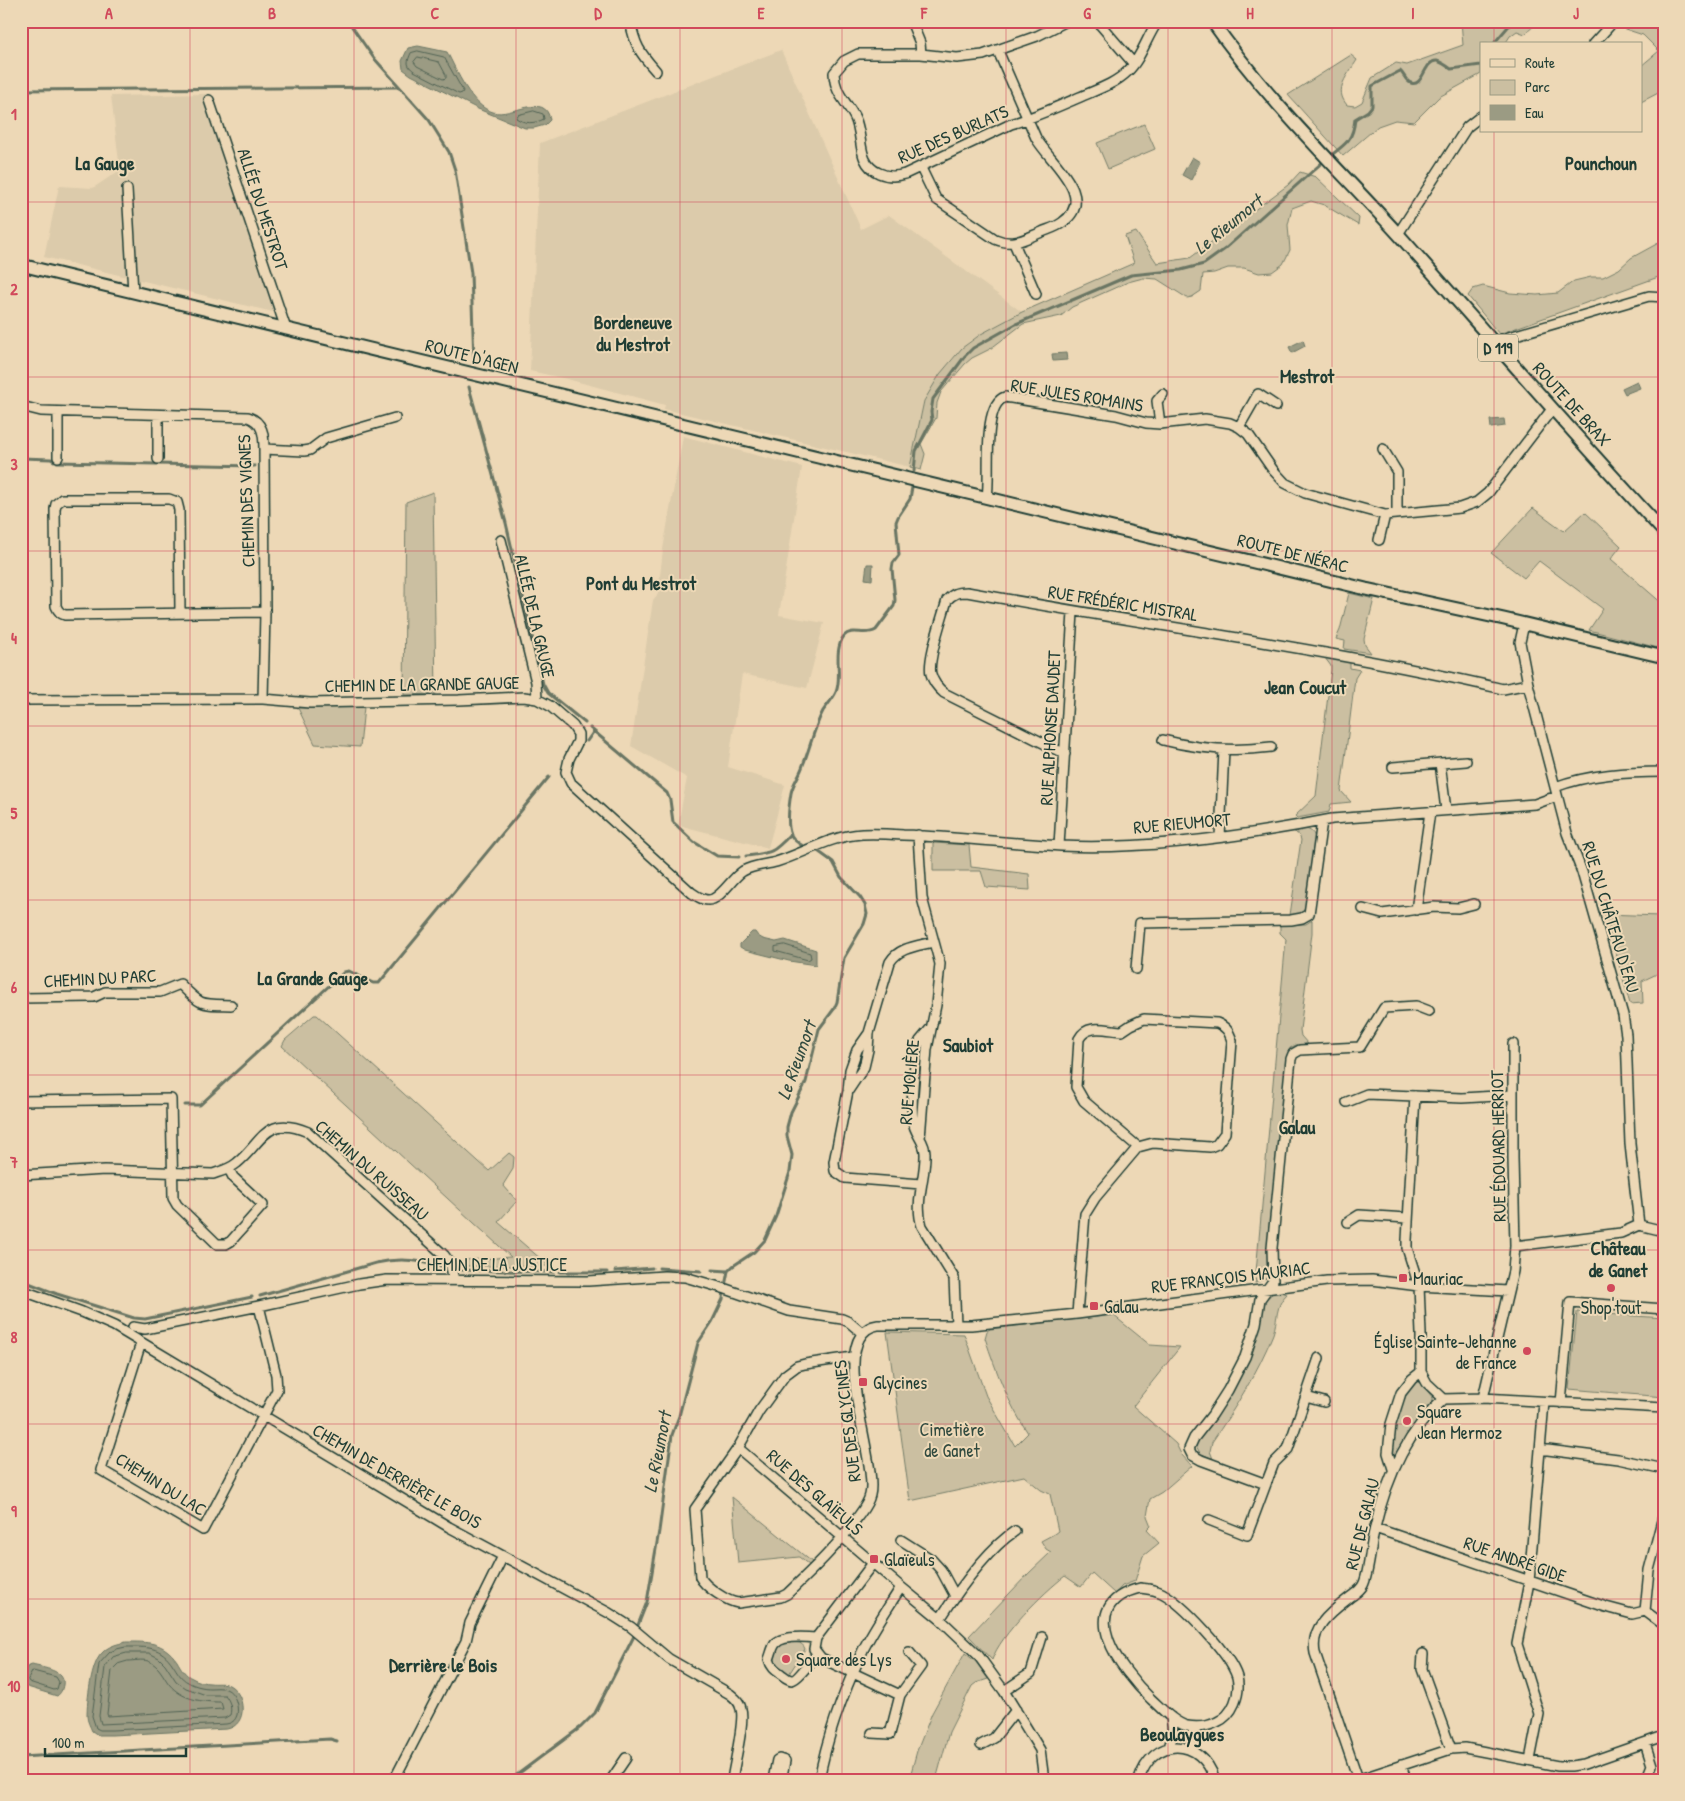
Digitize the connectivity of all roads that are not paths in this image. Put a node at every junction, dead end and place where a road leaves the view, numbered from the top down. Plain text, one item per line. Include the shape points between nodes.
1 (630, 21) edge
2 (911, 21) edge
3 (1067, 21) edge
4 (1097, 21) edge
5 (1158, 21) edge
6 (1212, 21) edge
7 (1614, 21) edge
8 (1595, 42) edge
9 (998, 51) junction
10 (921, 54) junction
11 (1134, 64) junction
12 (656, 71) dead end
13 (209, 100) dead end
14 (1480, 117) edge
15 (1029, 119) junction
16 (921, 168) junction
17 (126, 189) dead end
18 (1398, 234) junction
19 (1014, 243) junction
20 (21, 265) edge
21 (133, 292) junction
22 (1036, 294) dead end
23 (1664, 296) edge
24 (286, 329) junction
25 (1492, 342) junction
26 (1163, 394) dead end
27 (21, 406) edge
28 (1276, 406) dead end
29 (1552, 409) junction
30 (58, 412) junction
31 (158, 415) junction
32 (395, 418) dead end
33 (1160, 424) junction
34 (1238, 427) junction
35 (264, 449) junction
36 (1383, 449) dead end
37 (58, 457) dead end
38 (158, 459) dead end
39 (914, 479) joint
40 (988, 497) junction
41 (1397, 514) junction
42 (1385, 515) junction
43 (1661, 525) edge
44 (501, 540) dead end
45 (1380, 540) dead end
46 (265, 612) junction
47 (1073, 612) junction
48 (180, 613) junction
49 (1524, 624) junction
50 (1664, 657) edge
51 (1528, 684) junction
52 (263, 699) junction
53 (537, 699) junction
54 (21, 700) edge
55 (1162, 740) dead end
56 (1271, 747) dead end
57 (1224, 750) junction
58 (1065, 754) junction
59 (1466, 761) dead end
60 (1440, 763) junction
61 (1393, 767) dead end
62 (1664, 772) edge
63 (1556, 792) junction
64 (1446, 810) junction
65 (1430, 812) junction
66 (1322, 821) junction
67 (918, 835) junction
68 (1220, 837) junction
69 (1059, 846) junction
70 (810, 848) joint
71 (1474, 904) dead end
72 (1363, 909) dead end
73 (1416, 910) junction
74 (933, 942) junction
75 (1136, 969) dead end
76 (21, 998) edge
77 (231, 1005) dead end
78 (1429, 1011) dead end
79 (1513, 1044) dead end
80 (1513, 1095) junction
81 (1415, 1096) junction
82 (21, 1101) edge
83 (1347, 1102) dead end
84 (1138, 1146) junction
85 (229, 1168) junction
86 (172, 1173) junction
87 (21, 1175) edge
88 (921, 1184) junction
89 (1407, 1218) junction
90 (1348, 1222) dead end
91 (1639, 1225) junction
92 (1664, 1231) edge
93 (1515, 1246) junction
94 (454, 1280) junction
95 (1419, 1286) junction
96 (1268, 1289) junction
97 (21, 1290) edge
98 (1508, 1291) junction
99 (260, 1306) junction
100 (1664, 1308) edge
101 (1077, 1314) junction
102 (956, 1326) junction
103 (133, 1327) dead end
104 (866, 1330) junction
105 (141, 1343) junction
106 (853, 1357) junction
107 (1319, 1358) dead end
108 (1421, 1372) junction
109 (1306, 1397) junction
110 (1483, 1398) junction
111 (1444, 1399) junction
112 (1324, 1402) dead end
113 (1544, 1402) junction
114 (1561, 1403) junction
115 (1664, 1408) edge
116 (262, 1416) junction
117 (738, 1448) junction
118 (1540, 1449) junction
119 (1664, 1469) edge
120 (1394, 1470) junction
121 (1266, 1484) junction
122 (1664, 1513) edge
123 (1209, 1520) dead end
124 (1375, 1528) junction
125 (1015, 1531) dead end
126 (843, 1538) junction
127 (901, 1540) dead end
128 (503, 1556) junction
129 (872, 1563) junction
130 (1529, 1582) junction
131 (901, 1587) junction
132 (955, 1596) junction
133 (1645, 1611) junction
134 (940, 1619) junction
135 (1664, 1625) edge
136 (1042, 1637) dead end
137 (816, 1638) junction
138 (909, 1652) dead end
139 (817, 1654) junction
140 (1423, 1654) dead end
141 (853, 1673) junction
142 (1004, 1691) junction
143 (900, 1695) junction
144 (1016, 1710) junction
145 (1171, 1717) junction
146 (1198, 1728) junction
147 (872, 1733) dead end
148 (1664, 1736) edge
149 (1645, 1743) junction
150 (981, 1746) dead end
151 (1169, 1748) junction
152 (1451, 1749) junction
153 (1194, 1751) junction
154 (626, 1758) dead end
155 (1530, 1760) junction
156 (1401, 1765) junction
157 (394, 1780) edge
158 (611, 1780) edge
159 (732, 1780) edge
160 (772, 1780) edge
161 (781, 1780) edge
162 (819, 1780) edge
163 (1044, 1780) edge
164 (1139, 1780) edge
165 (1215, 1780) edge
166 (1357, 1780) edge
167 (1406, 1780) edge
168 (1646, 1780) edge

1 - 12 street via 636,46
2 - 10 street
3 - 9 street, RUE DES BURLATS
4 - 11 street
5 - 11 street
6 - 18 main road, ROUTE DE BRAX / D 119 via 1289,118
7 - 8 street
9 - 10 street, RUE DES BURLATS via 957,58
9 - 15 street
10 - 16 street, RUE DES BURLATS via 858,54 844,61 834,73 834,85 856,119 862,155 867,164 878,173 895,177
11 - 15 street, RUE DES BURLATS via 1111,83
13 - 24 street, ALLÉE DU MESTROT
14 - 18 street via 1467,127
15 - 16 street, RUE DES BURLATS via 1011,124
15 - 19 street via 1041,146 1067,176 1075,201 1064,222
16 - 19 street via 931,191 942,204 995,239
17 - 21 street
18 - 25 main road, ROUTE DE BRAX / D 119
19 - 22 street
20 - 21 main road, ROUTE D'AGEN
21 - 24 main road, ROUTE D'AGEN
23 - 25 street via 1649,296
24 - 39 main road, ROUTE D'AGEN
25 - 29 main road, ROUTE DE BRAX / D 119
26 - 33 street, RUE JULES ROMAINS via 1157,401
27 - 30 street, CHEMIN DES VIGNES
28 - 34 street via 1258,394
29 - 41 street, RUE JULES ROMAINS via 1488,493 1477,502 1460,508
29 - 43 main road, ROUTE DE BRAX / D 119
30 - 31 street, CHEMIN DES VIGNES
30 - 37 street
31 - 35 street, CHEMIN DES VIGNES via 248,416 263,431
31 - 38 street
32 - 35 street via 326,438 310,450
33 - 34 street, RUE JULES ROMAINS via 1205,419
33 - 40 street, RUE JULES ROMAINS via 1010,397 1000,398 995,406 989,435
34 - 42 street, RUE JULES ROMAINS via 1255,443 1279,477 1295,489
35 - 46 street, CHEMIN DES VIGNES
36 - 41 street via 1397,472
39 - 40 main road, ROUTE DE NÉRAC
40 - 49 main road, ROUTE DE NÉRAC
41 - 42 street, RUE JULES ROMAINS
42 - 45 street
44 - 53 street, ALLÉE DE LA GAUGE via 536,682
46 - 48 street
46 - 52 street, CHEMIN DES VIGNES
47 - 51 street, RUE FRÉDÉRIC MISTRAL via 1345,656 1504,689
47 - 58 street, RUE ALPHONSE DAUDET
47 - 58 street, RUE FRÉDÉRIC MISTRAL via 968,592 954,593 947,600 930,665 933,681 944,693
48 - 48 street via 60,613 56,606 55,509 59,501 168,498 177,502
49 - 50 main road, ROUTE DE NÉRAC
49 - 51 street, RUE DU CHÂTEAU D'EAU via 1520,642
51 - 63 street, RUE DU CHÂTEAU D'EAU
52 - 53 street, CHEMIN DE LA GRANDE GAUGE via 310,703
52 - 54 street, CHEMIN DE LA GRANDE GAUGE
53 - 70 street, CHEMIN DE LA GRANDE GAUGE via 550,706 578,734 566,772 570,783 699,898 714,898 747,869 777,862
55 - 57 street via 1183,746
56 - 57 street
57 - 68 street
58 - 69 street, RUE ALPHONSE DAUDET
59 - 60 street
60 - 61 street
60 - 64 street
62 - 63 street, RUE RIEUMORT via 1597,775
63 - 64 street, RUE RIEUMORT via 1535,804
63 - 91 street, RUE DU CHÂTEAU D'EAU via 1624,1015 1630,1144
64 - 65 street, RUE RIEUMORT
65 - 66 street, RUE RIEUMORT
65 - 73 street
66 - 68 street, RUE RIEUMORT
66 - 75 street via 1309,914 1291,920 1140,923
67 - 69 street, RUE RIEUMORT
67 - 70 street, RUE RIEUMORT via 863,833 831,839
67 - 74 street, RUE MOLIÈRE via 922,898
68 - 69 street, RUE RIEUMORT via 1196,841
71 - 73 street
72 - 73 street via 1382,914
74 - 88 street, RUE MOLIÈRE via 940,964 927,1049 920,1138 925,1155
74 - 88 street via 902,950 890,962 864,1067 848,1091 834,1162 835,1171 845,1178
76 - 77 street, CHEMIN DU PARC via 160,992 180,984 199,1002
78 - 96 street via 1416,1006 1384,1008 1360,1048 1300,1050 1293,1054 1272,1248 1272,1281
79 - 80 street, RUE ÉDOUARD HERRIOT
80 - 81 street
80 - 93 street, RUE ÉDOUARD HERRIOT
81 - 83 street via 1367,1094
81 - 89 street
82 - 86 street via 171,1099
84 - 84 street via 1153,1143 1210,1147 1222,1139 1232,1041 1223,1026 1144,1019 1122,1031 1091,1028 1082,1033 1079,1039 1078,1092 1084,1101
84 - 101 street via 1085,1214
85 - 86 street, CHEMIN DU RUISSEAU via 213,1174
85 - 86 street via 233,1177 263,1205 226,1244 218,1244 177,1205 173,1198
85 - 94 street, CHEMIN DU RUISSEAU via 239,1162 261,1136 273,1129 286,1126 308,1132 444,1255 450,1263
86 - 87 street, CHEMIN DU RUISSEAU via 105,1170
88 - 102 street, RUE MOLIÈRE via 919,1217 922,1226 956,1282
89 - 90 street via 1359,1215
89 - 95 street via 1407,1248
91 - 92 street
91 - 93 street via 1621,1233
93 - 98 street, RUE ÉDOUARD HERRIOT
94 - 99 street, CHEMIN DE LA JUSTICE via 387,1280
94 - 104 street, CHEMIN DE LA JUSTICE via 588,1281 685,1277 789,1311 842,1319
95 - 96 street, RUE FRANÇOIS MAURIAC via 1372,1280 1326,1281
95 - 98 street, RUE FRANÇOIS MAURIAC
95 - 108 street
96 - 101 street, RUE FRANÇOIS MAURIAC
96 - 121 street via 1260,1299 1256,1324 1228,1390 1189,1449 1201,1460
97 - 105 street, CHEMIN DE DERRIÈRE LE BOIS via 99,1319
98 - 110 street, RUE ÉDOUARD HERRIOT
99 - 103 street, CHEMIN DE LA JUSTICE via 145,1329
99 - 116 street via 277,1382 277,1390
100 - 114 street via 1570,1302
101 - 102 street, RUE FRANÇOIS MAURIAC
102 - 104 street, RUE FRANÇOIS MAURIAC via 878,1325
104 - 106 street, RUE DES GLYCINES
105 - 116 street, CHEMIN DE DERRIÈRE LE BOIS
105 - 116 street, CHEMIN DU LAC via 101,1470 203,1530
106 - 117 street, RUE DES GLYCINES via 805,1364 790,1370 759,1411
106 - 126 street, RUE DES GLYCINES via 871,1491 868,1503
107 - 109 street
108 - 111 street
108 - 120 street, RUE DE GALAU via 1401,1393 1391,1424 1388,1453
109 - 112 street
109 - 121 street via 1288,1449 1274,1463
110 - 111 street
110 - 113 street
111 - 120 street, RUE DE GALAU via 1422,1420
113 - 114 street
113 - 118 street
114 - 115 street
116 - 128 street, CHEMIN DE DERRIÈRE LE BOIS via 441,1523
117 - 126 street, RUE DES GLAÏEULS
117 - 126 street, RUE DES GLYCINES via 695,1509 703,1582 731,1602 781,1597
118 - 119 street via 1618,1459
118 - 130 street
120 - 124 street, RUE DE GALAU
121 - 123 street via 1247,1534
122 - 133 street via 1649,1570
124 - 130 street, RUE ANDRÉ GIDE
124 - 166 street, RUE DE GALAU via 1362,1587 1329,1615 1317,1630 1313,1645
125 - 132 street via 1002,1539
126 - 129 street, RUE DES GLAÏEULS
127 - 132 street via 931,1559
128 - 157 street via 470,1623 466,1641
128 - 159 street, CHEMIN DE DERRIÈRE LE BOIS via 609,1613 669,1659 737,1700 742,1720
129 - 131 street, RUE DES GLAÏEULS
129 - 137 street
130 - 133 street, RUE ANDRÉ GIDE via 1632,1614
130 - 155 street via 1517,1644 1539,1714
131 - 134 street, RUE DES GLAÏEULS
131 - 141 street via 864,1648
132 - 134 street
133 - 135 street
134 - 142 street, RUE DES GLAÏEULS via 988,1666
136 - 142 street via 1031,1673
137 - 139 street via 814,1648
137 - 139 street via 804,1636 779,1641 769,1659 772,1668 794,1680
138 - 143 street via 921,1666
139 - 141 street
140 - 152 street via 1422,1669
141 - 143 street
141 - 162 street via 824,1752
142 - 144 street, RUE DES GLAÏEULS
143 - 147 street via 890,1734
144 - 150 street via 994,1738
144 - 163 street, RUE DES GLAÏEULS via 1040,1750
145 - 146 street via 1186,1726
145 - 146 street via 1126,1672 1108,1642 1105,1630 1110,1607 1128,1591 1152,1589 1163,1594 1189,1613 1233,1667 1238,1684 1235,1702 1220,1720
145 - 151 street via 1173,1733
146 - 153 street via 1190,1742
148 - 149 street
149 - 155 street via 1571,1766
149 - 168 street via 1652,1765
151 - 153 street
151 - 164 street via 1146,1763
152 - 155 street via 1465,1748
152 - 156 street
153 - 165 street via 1211,1767
154 - 158 street
156 - 166 street
156 - 167 street
160 - 161 street via 780,1758 785,1761

